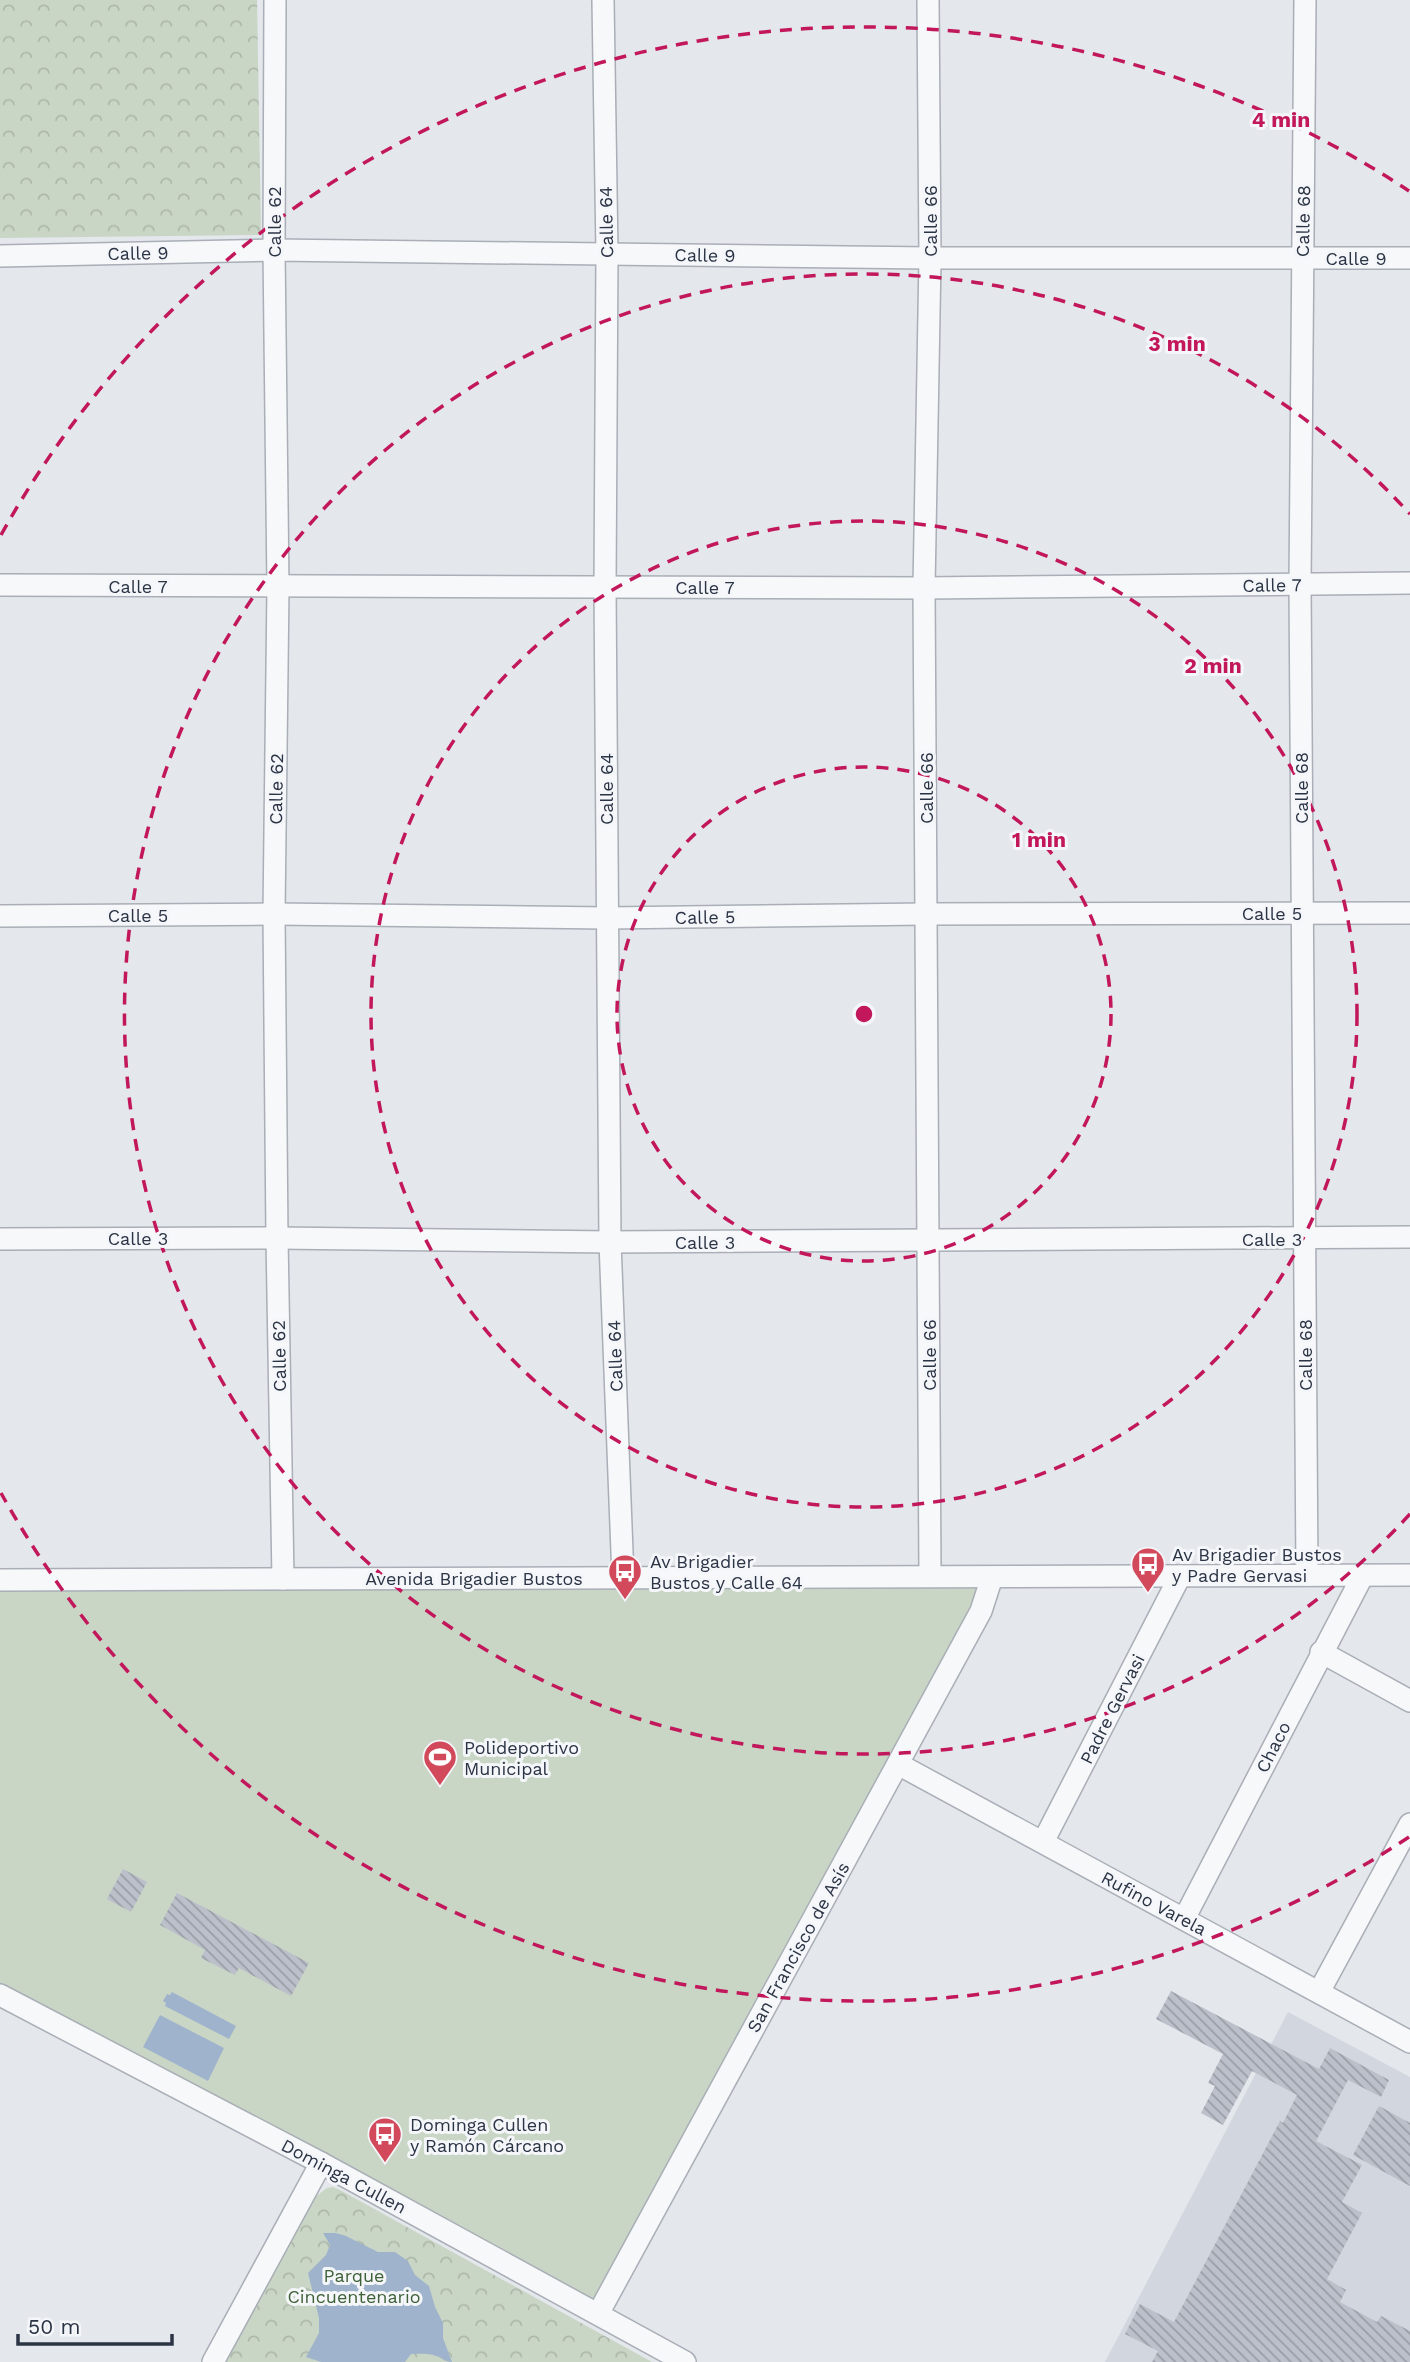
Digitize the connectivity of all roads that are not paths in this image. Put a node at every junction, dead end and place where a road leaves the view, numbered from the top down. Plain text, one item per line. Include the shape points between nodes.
1 (275, 0) edge
2 (603, 0) edge
3 (928, 0) edge
4 (1305, 0) edge
5 (274, 250) junction
6 (607, 253) junction
7 (0, 256) edge
8 (930, 258) junction
9 (1410, 258) edge
10 (1302, 259) junction
11 (1410, 583) edge
12 (1300, 584) junction
13 (0, 585) edge
14 (278, 587) junction
15 (605, 587) junction
16 (924, 587) junction
17 (1301, 913) junction
18 (1410, 913) edge
19 (274, 914) junction
20 (927, 914) junction
21 (0, 916) edge
22 (607, 918) junction
23 (1410, 1237) edge
24 (277, 1238) junction
25 (0, 1239) edge
26 (1304, 1239) junction
27 (929, 1241) junction
28 (610, 1242) junction
29 (1307, 1575) junction
30 (1363, 1575) junction
31 (1410, 1575) edge
32 (930, 1576) junction
33 (1180, 1576) junction
34 (992, 1577) junction
35 (623, 1578) junction
36 (283, 1579) junction
37 (0, 1580) edge
38 (1321, 1652) junction
39 (1410, 1701) edge
40 (898, 1764) junction
41 (1410, 1824) edge
42 (1043, 1842) junction
43 (1184, 1919) junction
44 (1320, 1992) junction
45 (0, 1995) edge
46 (1410, 2042) edge
47 (321, 2163) junction
48 (598, 2314) junction
49 (213, 2362) edge
50 (685, 2362) edge

1 - 5 street, Calle 62
2 - 6 street, Calle 64
3 - 8 street, Calle 66
4 - 10 street, Calle 68
5 - 6 street, Calle 9
5 - 7 street, Calle 9
5 - 14 street, Calle 62
6 - 8 street, Calle 9
6 - 15 street, Calle 64
8 - 10 street, Calle 9
8 - 16 street, Calle 66
9 - 10 street, Calle 9
10 - 12 street, Calle 68
11 - 12 street, Calle 7
12 - 16 street, Calle 7
12 - 17 street, Calle 68
13 - 14 street, Calle 7
14 - 15 street, Calle 7
14 - 19 street, Calle 62
15 - 16 street, Calle 7
15 - 22 street, Calle 64
16 - 20 street, Calle 66
17 - 18 street, Calle 5
17 - 20 street, Calle 5
17 - 26 street, Calle 68
19 - 21 street, Calle 5
19 - 22 street, Calle 5
19 - 24 street, Calle 62
20 - 22 street, Calle 5
20 - 27 street, Calle 66
22 - 28 street, Calle 64
23 - 26 street, Calle 3
24 - 25 street, Calle 3
24 - 28 street, Calle 3
24 - 36 street, Calle 62
26 - 27 street, Calle 3
26 - 29 street, Calle 68
27 - 28 street, Calle 3
27 - 32 street, Calle 66
28 - 35 street, Calle 64
29 - 30 street, Avenida Brigadier Bustos
29 - 33 street, Avenida Brigadier Bustos
30 - 31 street, Avenida Brigadier Bustos
30 - 38 street, Chaco
32 - 34 street, Avenida Brigadier Bustos
32 - 35 street, Avenida Brigadier Bustos
33 - 34 street, Avenida Brigadier Bustos
33 - 42 street, Padre Gervasi
34 - 40 street, San Francisco de Asís via 981,1611
35 - 36 street, Avenida Brigadier Bustos
36 - 37 street, Avenida Brigadier Bustos
38 - 39 street
38 - 43 street, Chaco
40 - 42 street, Rufino Varela
40 - 48 street, San Francisco de Asís
41 - 44 street
42 - 43 street, Rufino Varela
43 - 44 street, Rufino Varela
44 - 46 street, Rufino Varela
45 - 47 street, Dominga Cullen
47 - 48 street, Dominga Cullen
47 - 49 street
48 - 50 street, Dominga Cullen

